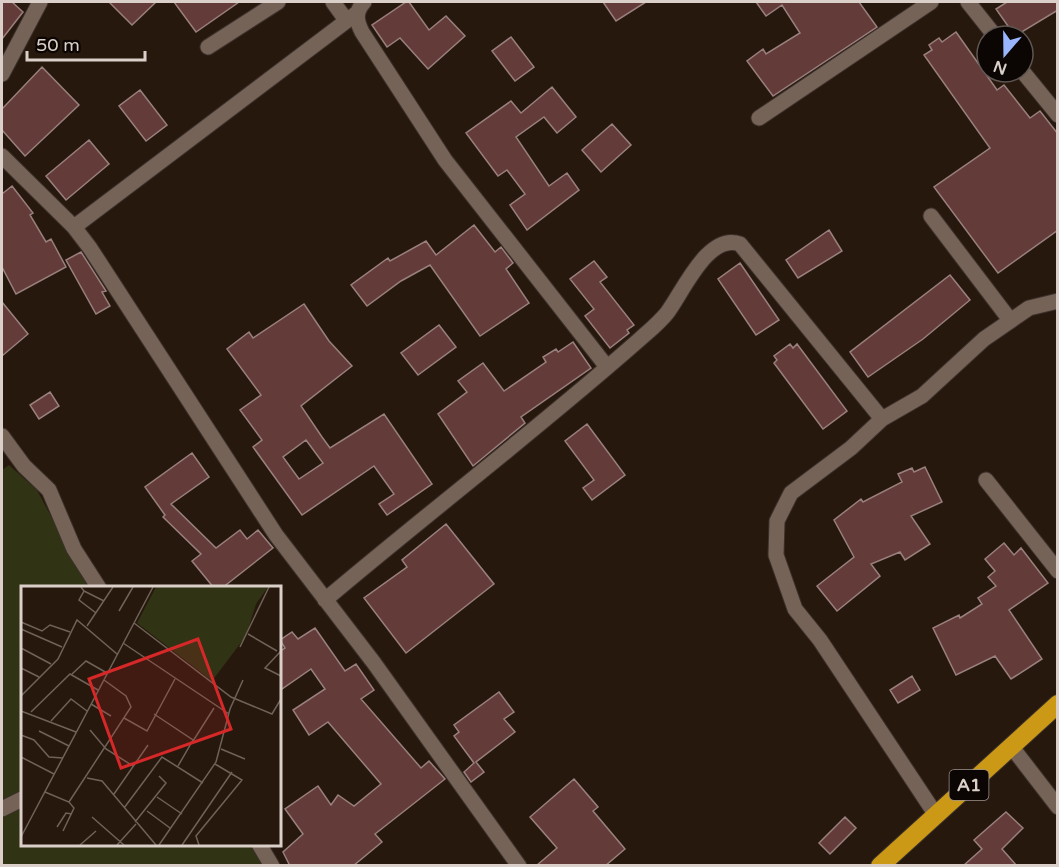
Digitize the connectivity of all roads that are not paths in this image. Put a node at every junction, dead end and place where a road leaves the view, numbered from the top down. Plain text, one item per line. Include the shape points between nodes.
1 (40, 2) edge
2 (278, 2) edge
3 (333, 2) edge
4 (931, 2) edge
5 (968, 2) edge
6 (356, 11) edge
7 (985, 24) edge
8 (208, 47) dead end
9 (2, 74) edge
10 (1033, 84) edge
11 (1058, 115) edge
12 (759, 118) dead end
13 (2, 156) edge
14 (931, 216) dead end
15 (74, 227) junction
16 (1058, 301) edge
17 (1010, 320) junction
18 (607, 367) junction
19 (882, 419) junction
20 (2, 436) edge
21 (986, 480) dead end
22 (1058, 572) edge
23 (98, 586) edge
24 (325, 600) junction
25 (1058, 704) edge
26 (1011, 746) junction
27 (21, 800) edge
28 (1058, 807) edge
29 (2, 809) edge
30 (936, 815) junction
31 (260, 846) edge
32 (883, 864) edge
33 (272, 866) edge
34 (519, 866) edge

1 - 9 street
2 - 8 street
3 - 6 street
4 - 12 street
5 - 7 street
6 - 15 street
6 - 18 street via 362,32 445,160
10 - 11 street
13 - 15 street
14 - 17 street
15 - 24 street via 276,535
16 - 17 street via 1029,308
17 - 19 street via 922,396
18 - 19 street via 666,315 707,254 723,242 733,241 740,244
18 - 24 street
19 - 30 street via 792,493 777,521 776,555 795,609 820,640
20 - 23 street via 24,466 49,490 74,549
21 - 22 street
24 - 34 street
25 - 26 highway, A1
26 - 28 street
26 - 30 highway, A1
27 - 29 street
30 - 32 highway, A1
31 - 33 street

